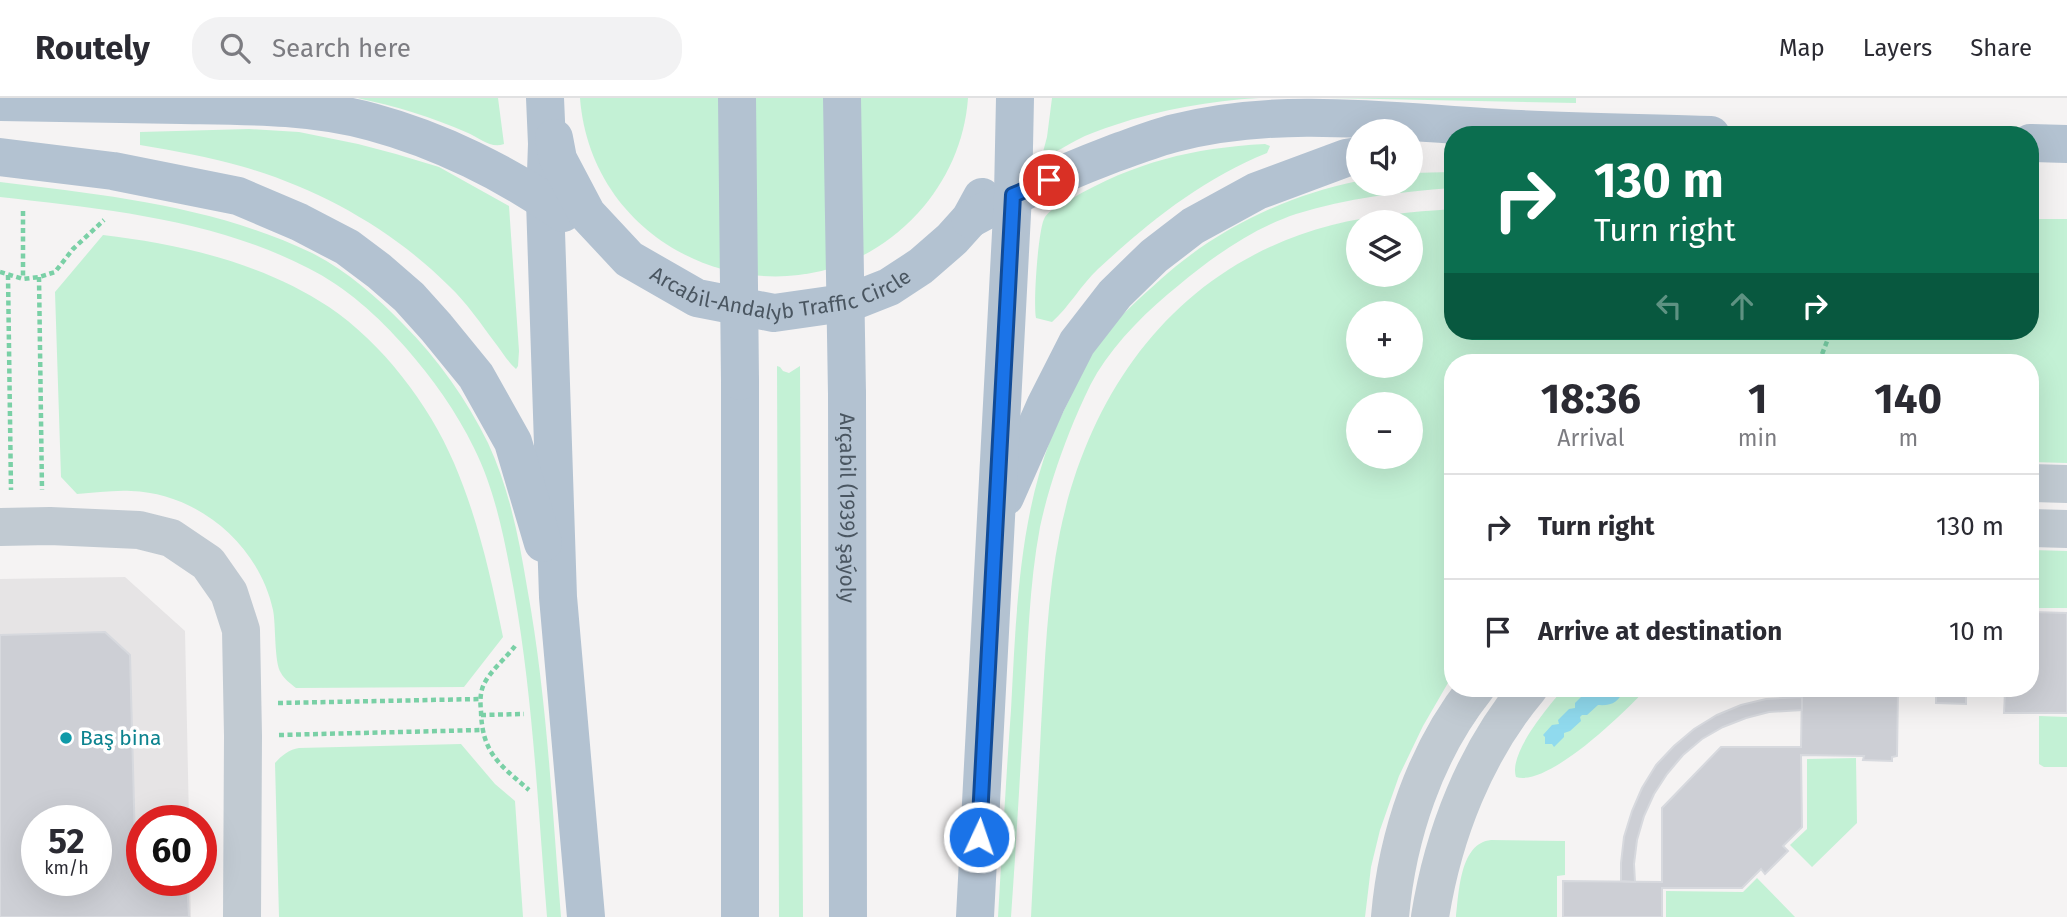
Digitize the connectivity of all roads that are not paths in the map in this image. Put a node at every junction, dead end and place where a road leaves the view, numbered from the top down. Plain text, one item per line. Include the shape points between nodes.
1 (547, 98) edge
2 (737, 98) edge
3 (842, 98) edge
4 (1014, 98) edge
5 (0, 102) edge
6 (1444, 126) edge
7 (1444, 142) edge
8 (2039, 143) edge
9 (2067, 144) edge
10 (1423, 146) edge
11 (0, 157) edge
12 (1346, 158) edge
13 (1013, 195) junction
14 (545, 201) junction
15 (970, 219) junction
16 (629, 259) junction
17 (2039, 484) edge
18 (2067, 484) edge
19 (996, 519) junction
20 (0, 527) edge
21 (2039, 528) edge
22 (2067, 529) edge
23 (558, 597) junction
24 (1470, 697) edge
25 (1522, 697) edge
26 (242, 917) edge
27 (586, 917) edge
28 (740, 917) edge
29 (848, 917) edge
30 (975, 917) edge
31 (1390, 917) edge
32 (1430, 917) edge

1 - 14 main road
1 - 16 main road, Arcabil-Andalyb Traffic Circle via 558,159 587,214
2 - 28 main road, bridge
3 - 29 main road, Arçabil (1939) şaýoly, bridge
4 - 13 main road
4 - 15 main road, Arcabil-Andalyb Traffic Circle via 997,167
5 - 14 main road via 232,105 327,113 428,140
6 - 13 main road via 1355,118 1225,123 1142,143
7 - 10 main road
8 - 9 main road
11 - 23 main road via 113,171 238,196 347,247 379,271 409,297 475,376 513,442
12 - 19 main road via 1257,191 1193,226 1115,294 1077,342
13 - 15 main road
13 - 19 main road
14 - 16 main road
14 - 23 main road
15 - 16 main road, Arcabil-Andalyb Traffic Circle via 931,257 889,287 851,302 774,313 697,298
17 - 18 lane
19 - 30 main road
20 - 26 lane via 139,530 171,538 208,563 229,593 241,630
21 - 22 lane
23 - 27 main road
24 - 31 lane via 1448,728 1420,788 1405,833
25 - 32 lane via 1506,717 1463,797

